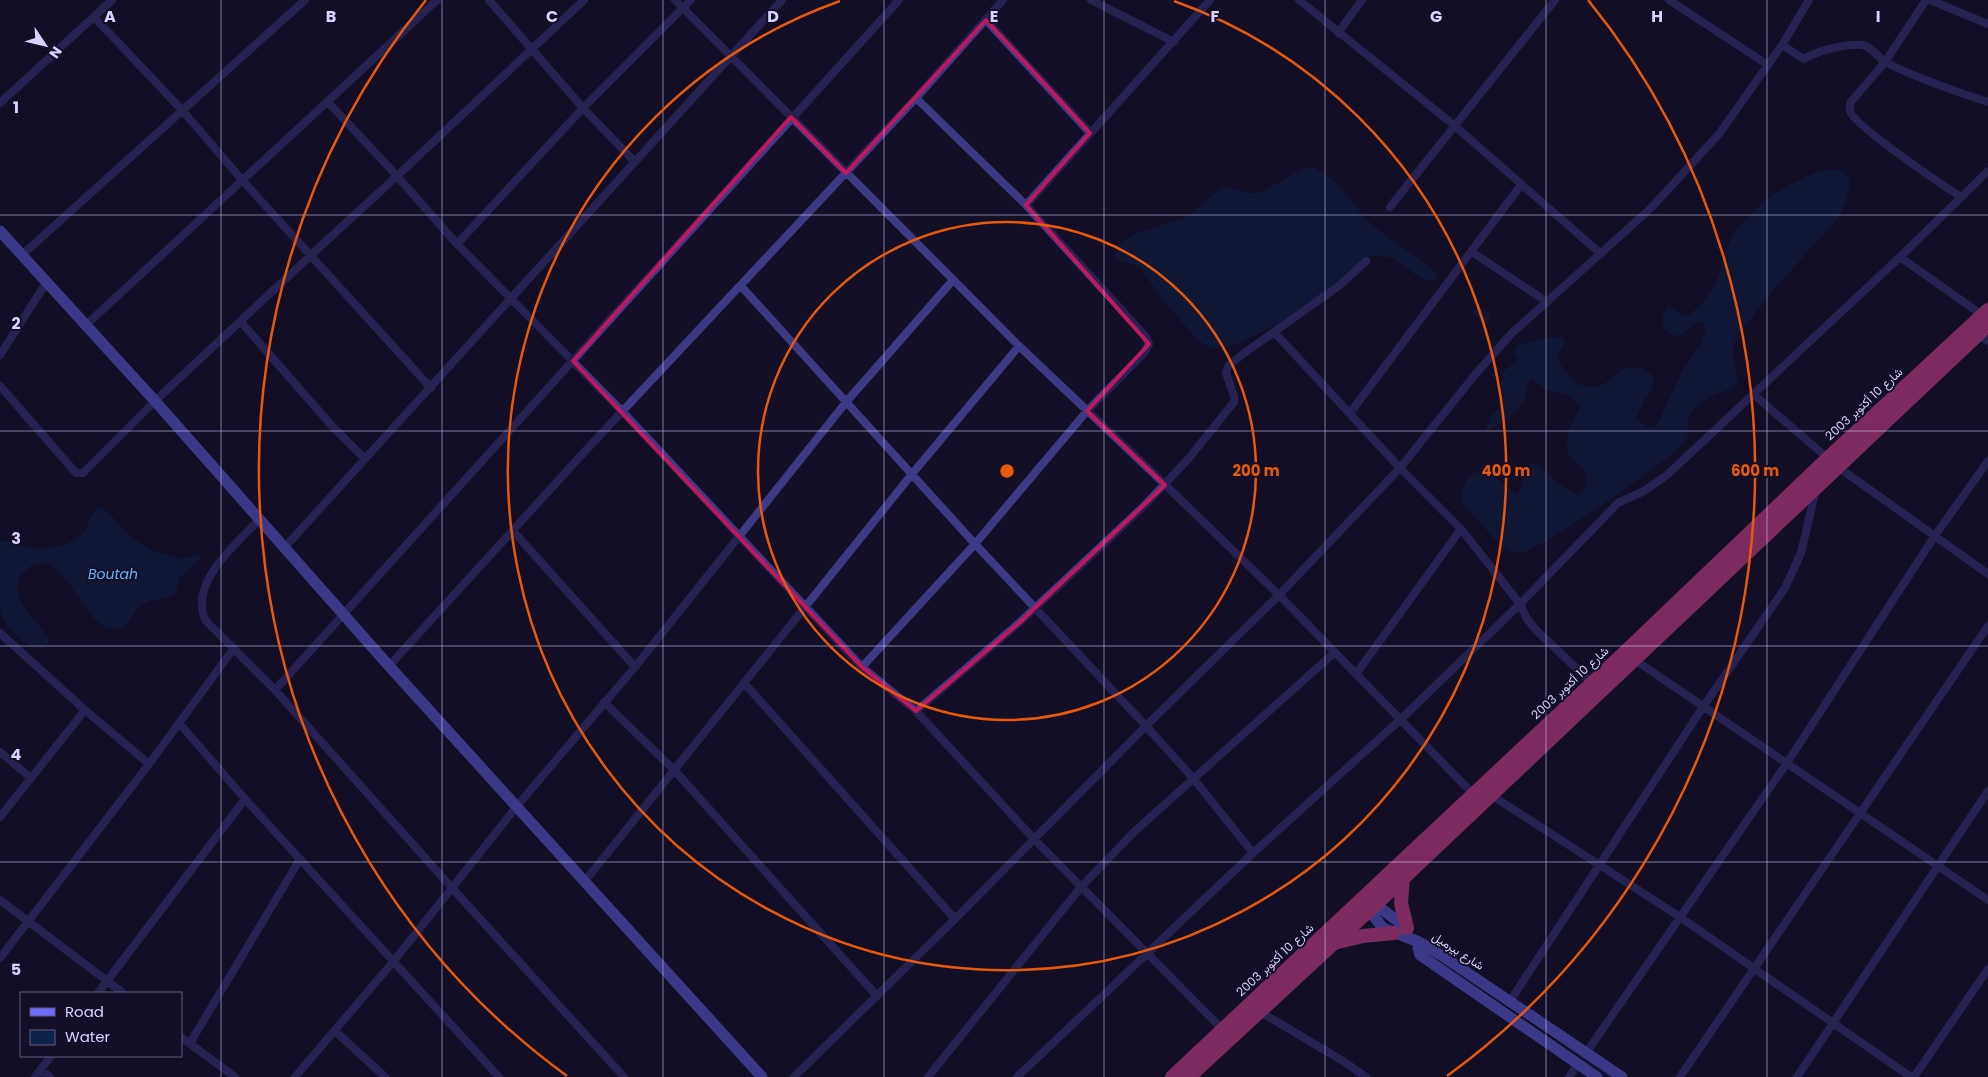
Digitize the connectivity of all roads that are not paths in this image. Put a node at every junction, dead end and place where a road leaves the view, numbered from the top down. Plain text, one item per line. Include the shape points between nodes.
1 (112, 0) edge
2 (305, 0) edge
3 (437, 0) edge
4 (489, 0) edge
5 (584, 0) edge
6 (675, 0) edge
7 (690, 0) edge
8 (782, 0) edge
9 (898, 0) edge
10 (1003, 0) edge
11 (1092, 0) edge
12 (1210, 0) edge
13 (1299, 0) edge
14 (1362, 0) edge
15 (1555, 0) edge
16 (1669, 0) edge
17 (1809, 0) edge
18 (1926, 0) edge
19 (1930, 0) edge
20 (682, 8) junction
21 (94, 17) junction
22 (986, 20) junction
23 (1988, 24) edge
24 (1338, 33) junction
25 (1174, 42) junction
26 (1782, 45) junction
27 (532, 48) junction
28 (731, 57) junction
29 (1885, 62) junction
30 (1768, 65) junction
31 (916, 98) junction
32 (328, 102) junction
33 (1988, 102) edge
34 (0, 103) edge
35 (584, 108) junction
36 (182, 110) junction
37 (791, 117) junction
38 (1455, 126) junction
39 (1090, 133) junction
40 (634, 162) junction
41 (1988, 171) edge
42 (846, 173) junction
43 (397, 176) junction
44 (242, 181) junction
45 (1521, 185) junction
46 (1961, 197) junction
47 (1026, 205) junction
48 (1390, 207) dead end
49 (0, 231) edge
50 (457, 244) junction
51 (1472, 252) junction
52 (311, 254) junction
53 (1601, 254) junction
54 (22, 255) junction
55 (1900, 256) junction
56 (1366, 261) dead end
57 (954, 280) junction
58 (46, 283) junction
59 (741, 286) junction
60 (512, 299) junction
61 (1547, 302) junction
62 (241, 322) junction
63 (86, 325) junction
64 (1985, 325) edge
65 (1275, 332) junction
66 (1019, 346) junction
67 (0, 355) edge
68 (573, 361) junction
69 (0, 386) edge
70 (431, 388) junction
71 (1753, 394) junction
72 (155, 401) junction
73 (847, 401) junction
74 (622, 411) junction
75 (1087, 411) junction
76 (1350, 413) junction
77 (365, 460) junction
78 (1988, 461) edge
79 (1833, 463) junction
80 (1400, 468) junction
81 (912, 474) junction
82 (1165, 485) junction
83 (1817, 487) junction
84 (260, 520) junction
85 (1461, 529) junction
86 (514, 531) junction
87 (741, 535) junction
88 (1934, 537) junction
89 (975, 544) junction
90 (285, 547) junction
91 (1988, 574) edge
92 (1279, 595) junction
93 (1520, 604) junction
94 (806, 607) junction
95 (1035, 607) junction
96 (344, 615) junction
97 (1988, 626) edge
98 (0, 633) edge
99 (234, 648) junction
100 (1334, 654) junction
101 (1630, 656) junction
102 (390, 666) junction
103 (635, 666) junction
104 (862, 666) junction
105 (1356, 674) junction
106 (1592, 683) junction
107 (745, 684) junction
108 (275, 690) junction
109 (604, 702) junction
110 (1703, 707) junction
111 (85, 710) junction
112 (916, 711) junction
113 (1401, 719) junction
114 (179, 723) junction
115 (1146, 726) junction
116 (0, 752) edge
117 (1787, 763) junction
118 (149, 764) junction
119 (675, 771) junction
120 (31, 778) junction
121 (1193, 778) junction
122 (1988, 791) edge
123 (1482, 798) junction
124 (245, 799) junction
125 (517, 806) junction
126 (1861, 813) junction
127 (0, 817) edge
128 (1034, 839) junction
129 (1253, 853) junction
130 (300, 859) junction
131 (1599, 865) junction
132 (1937, 865) junction
133 (1403, 877) junction
134 (585, 881) junction
135 (1081, 887) junction
136 (452, 888) junction
137 (0, 900) edge
138 (1988, 900) edge
139 (1367, 903) junction
140 (1680, 917) junction
141 (955, 919) junction
142 (28, 922) junction
143 (1401, 931) junction
144 (1419, 942) junction
145 (1333, 944) junction
146 (1148, 954) junction
147 (0, 958) edge
148 (393, 962) junction
149 (1988, 968) edge
150 (1755, 969) junction
151 (107, 981) junction
152 (99, 992) edge
153 (122, 992) edge
154 (877, 996) junction
155 (1510, 1001) junction
156 (1259, 1011) junction
157 (1834, 1024) junction
158 (335, 1031) junction
159 (1227, 1034) junction
160 (182, 1038) edge
161 (190, 1043) junction
162 (1586, 1053) junction
163 (50, 1057) edge
164 (1578, 1064) junction
165 (40, 1070) junction
166 (35, 1077) edge
167 (50, 1077) edge
168 (235, 1077) edge
169 (295, 1077) edge
170 (385, 1077) edge
171 (499, 1077) edge
172 (624, 1077) edge
173 (762, 1077) edge
174 (794, 1077) edge
175 (928, 1077) edge
176 (1017, 1077) edge
177 (1172, 1077) edge
178 (1189, 1077) edge
179 (1366, 1077) edge
180 (1569, 1077) edge
181 (1597, 1077) edge
182 (1622, 1077) edge
183 (1680, 1077) edge
184 (1797, 1077) edge
185 (1912, 1077) edge

1 - 21 street
2 - 36 street
3 - 32 street
4 - 27 street
5 - 27 street
6 - 20 street
7 - 20 street
8 - 28 street
9 - 37 street
10 - 22 street
11 - 25 street
12 - 25 street
13 - 24 street
14 - 24 street
15 - 38 street
16 - 30 street
17 - 26 street
18 - 29 street
19 - 23 street
20 - 28 street
20 - 35 street
21 - 34 street
21 - 36 street
22 - 31 street
22 - 39 street
24 - 38 street
25 - 39 street
26 - 29 street via 1804,59 1815,52 1862,45
26 - 30 street
27 - 35 street
27 - 43 street
28 - 37 street
28 - 40 street
29 - 33 street
29 - 46 street via 1850,103 1850,111 1885,144
30 - 53 street via 1719,134 1651,208
31 - 42 street
31 - 47 street
32 - 43 street
32 - 44 street
35 - 40 street
35 - 50 street
36 - 44 street
36 - 54 street
37 - 42 street
37 - 68 street
38 - 45 street
38 - 48 street
39 - 47 street
40 - 60 street
41 - 46 street
42 - 57 street
42 - 59 street
43 - 50 street
43 - 52 street
44 - 52 street
44 - 63 street
45 - 51 street
45 - 53 street
46 - 55 street
47 - 75 street via 1149,344
49 - 54 street
50 - 60 street
51 - 61 street
51 - 76 street
52 - 62 street
52 - 70 street
53 - 61 street
54 - 58 street
55 - 64 street
55 - 71 street
56 - 65 street via 1340,285
57 - 66 street
57 - 73 street
58 - 63 street
58 - 67 street
59 - 73 street
59 - 74 street
60 - 68 street
60 - 70 street
61 - 80 street via 1511,334
62 - 72 street
62 - 77 street
63 - 72 street
64 - 79 highway, شارع 10 أكتوبر 2003
64 - 79 highway, شارع 10 أكتوبر 2003
65 - 76 street
65 - 82 street via 1228,366 1226,373 1234,402
66 - 75 street
66 - 81 street
68 - 74 street
68 - 96 street
69 - 72 street via 76,473 83,474
70 - 77 street
71 - 79 street
71 - 93 street via 1667,475 1618,504
72 - 84 street
73 - 81 street
73 - 87 street
74 - 86 street
74 - 87 street
75 - 82 street
75 - 89 street
76 - 80 street
77 - 90 street
78 - 88 street
79 - 83 highway, شارع 10 أكتوبر 2003
79 - 88 street
79 - 101 highway, شارع 10 أكتوبر 2003
80 - 85 street
80 - 92 street
81 - 89 street
81 - 94 street
82 - 92 street
82 - 95 street
83 - 101 highway, شارع 10 أكتوبر 2003
83 - 110 street via 1801,553 1785,588
84 - 90 street
84 - 99 street via 225,555 208,580 204,593 202,613 206,621
85 - 93 street
85 - 105 street
86 - 102 street
86 - 103 street
87 - 94 street
87 - 103 street
88 - 91 street
88 - 117 street
89 - 95 street
89 - 104 street
90 - 96 street
92 - 100 street
92 - 115 street
93 - 106 street via 1536,630
93 - 113 street
94 - 104 street
94 - 107 street
95 - 112 street
95 - 115 street
96 - 102 street
96 - 108 street
97 - 126 street
98 - 111 street
99 - 108 street
99 - 114 street
100 - 105 street
100 - 121 street
101 - 106 highway, شارع 10 أكتوبر 2003
101 - 110 street
101 - 123 highway, شارع 10 أكتوبر 2003
102 - 125 street
103 - 109 street
104 - 112 street
105 - 113 street
106 - 123 highway, شارع 10 أكتوبر 2003
107 - 119 street
107 - 141 street
108 - 136 street
109 - 119 street
109 - 125 street
110 - 117 street
110 - 131 street
111 - 118 street
111 - 120 street
112 - 128 street
113 - 123 street
113 - 129 street
114 - 118 street
114 - 124 street
115 - 121 street
115 - 128 street
116 - 120 street
117 - 126 street
117 - 140 street
118 - 142 street
119 - 134 street
119 - 154 street
120 - 127 street
121 - 129 street
121 - 135 street via 1134,831
122 - 132 street
123 - 131 street
123 - 133 highway, شارع 10 أكتوبر 2003
123 - 139 highway, شارع 10 أكتوبر 2003
124 - 130 street
124 - 151 street
125 - 134 street
125 - 136 street
126 - 132 street
126 - 150 street
128 - 135 street
128 - 141 street
129 - 146 street
130 - 148 street
130 - 161 street
131 - 140 street
131 - 155 street
132 - 138 street
132 - 157 street
133 - 139 highway, شارع 10 أكتوبر 2003
133 - 143 highway
134 - 173 street
135 - 146 street
135 - 175 street
136 - 148 street
136 - 172 street
137 - 142 street
139 - 143 street via 1379,924
139 - 145 highway, شارع 10 أكتوبر 2003
139 - 159 highway, شارع 10 أكتوبر 2003
140 - 150 street
140 - 162 street
141 - 154 street
142 - 147 street
142 - 151 street
143 - 144 street
143 - 145 highway
144 - 155 street, شارع بيرميل
144 - 164 street, شارع بيرميل via 1418,952 1423,958
145 - 156 highway, شارع 10 أكتوبر 2003
146 - 159 street
146 - 176 street
148 - 158 street
148 - 171 street
149 - 185 street
150 - 157 street
150 - 183 street
151 - 152 street
151 - 153 street
154 - 174 street
155 - 162 street, شارع بيرميل
156 - 159 highway, شارع 10 أكتوبر 2003
156 - 179 street
157 - 184 street
157 - 185 street
158 - 169 street
158 - 170 street
159 - 177 highway, شارع 10 أكتوبر 2003
159 - 178 highway, شارع 10 أكتوبر 2003
160 - 161 street
161 - 168 street
162 - 182 street, شارع بيرميل
163 - 165 street
164 - 180 street
164 - 181 street, شارع بيرميل
165 - 166 street
165 - 167 street

